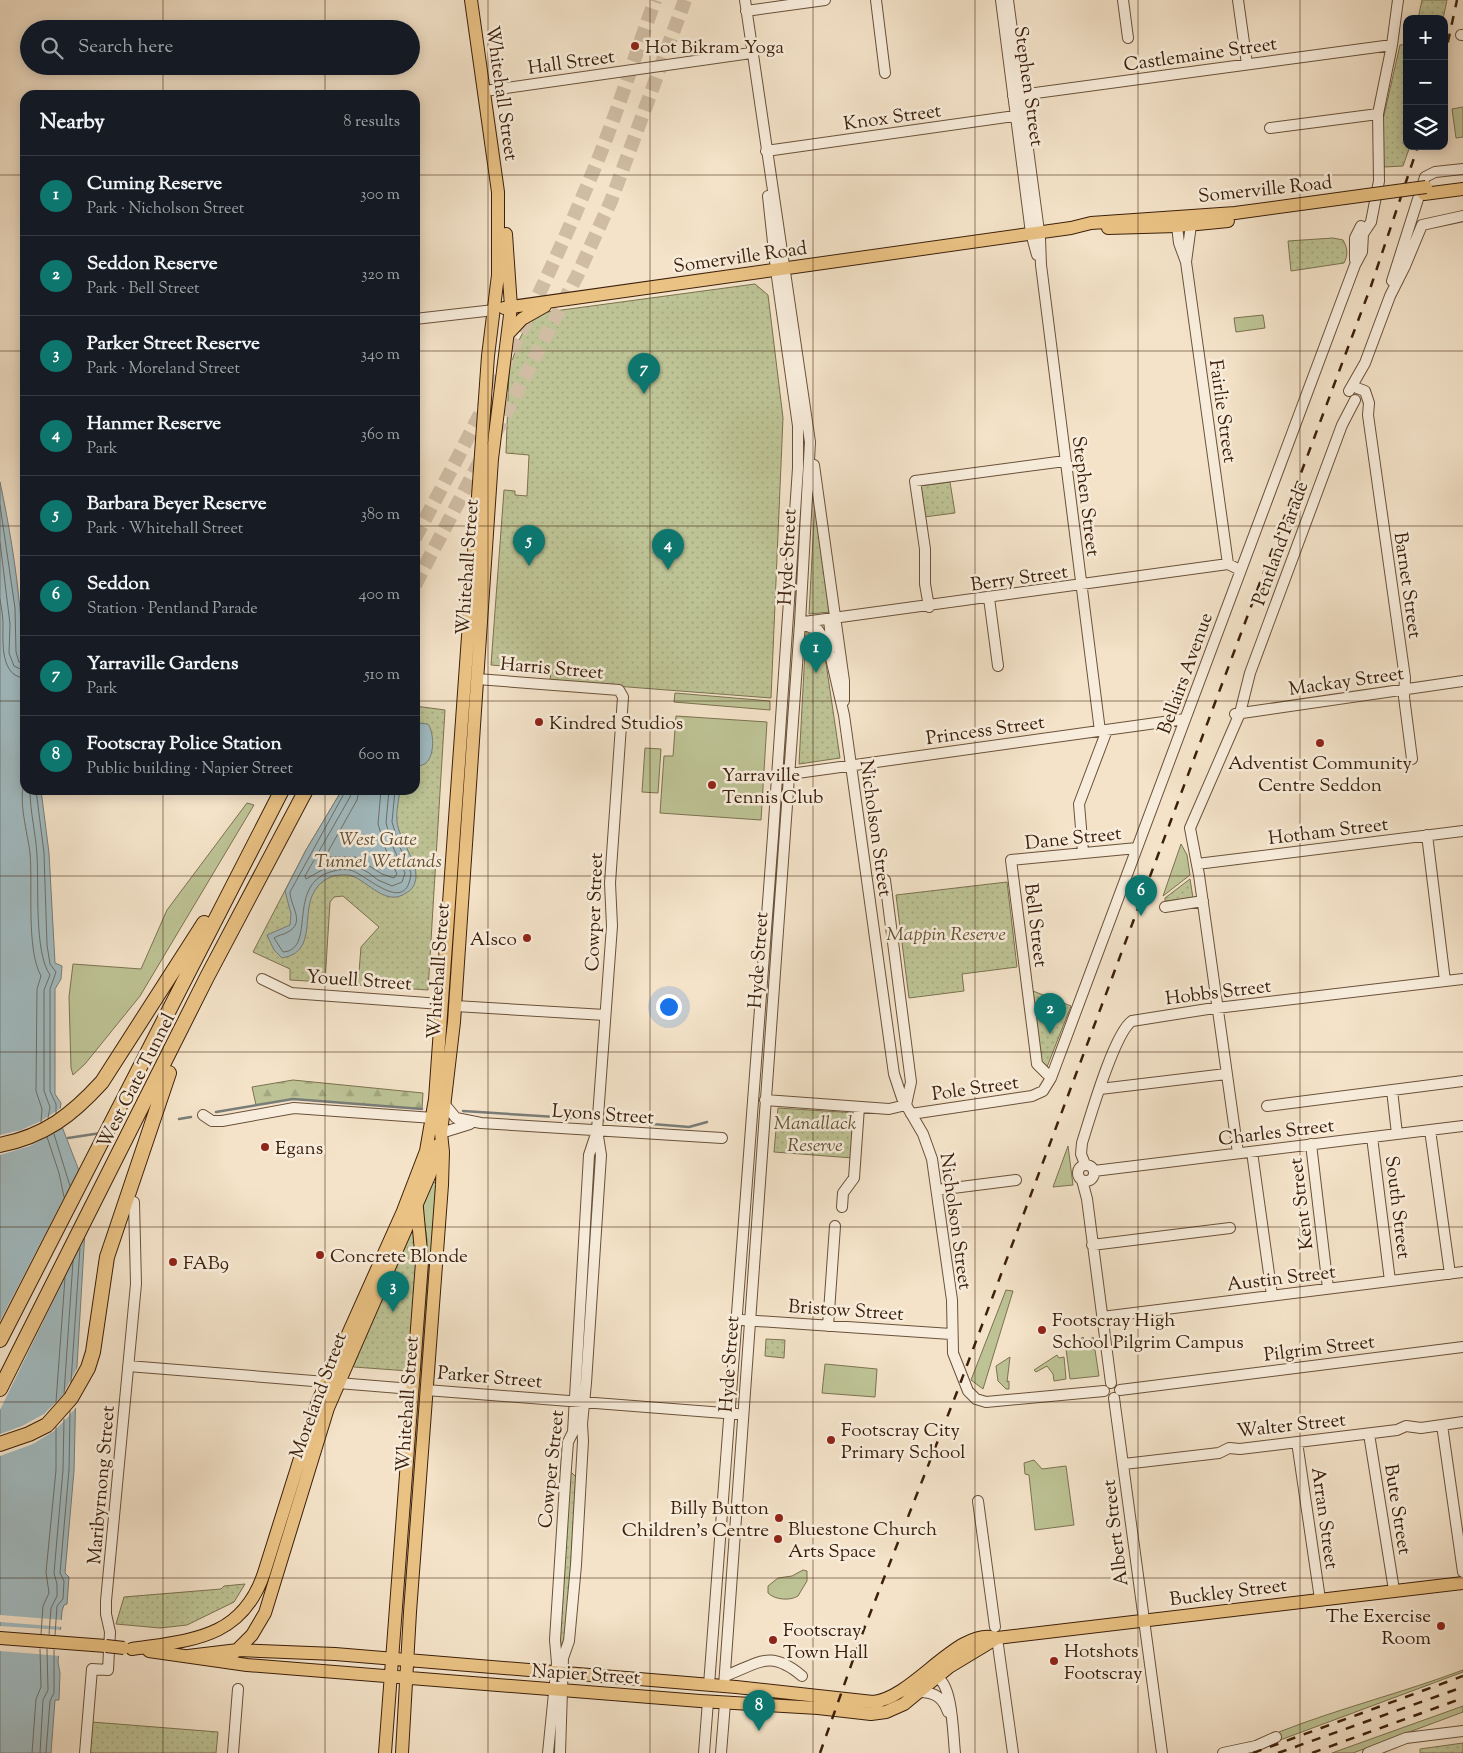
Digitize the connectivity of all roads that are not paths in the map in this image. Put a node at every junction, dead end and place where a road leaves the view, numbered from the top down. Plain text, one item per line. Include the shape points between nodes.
1 (471, 0) edge
2 (745, 0) edge
3 (825, 0) edge
4 (876, 0) edge
5 (1001, 0) edge
6 (1008, 0) edge
7 (1123, 0) edge
8 (1238, 0) edge
9 (1398, 0) edge
10 (746, 11) junction
11 (1128, 38) dead end
12 (1392, 45) junction
13 (751, 54) junction
14 (1247, 64) junction
15 (885, 73) dead end
16 (484, 91) junction
17 (1017, 96) junction
18 (1378, 114) junction
19 (1020, 115) junction
20 (1270, 128) dead end
21 (766, 151) junction
22 (1463, 169) edge
23 (1463, 182) edge
24 (1463, 189) edge
25 (1425, 190) junction
26 (498, 192) junction
27 (1369, 202) junction
28 (1463, 216) edge
29 (1413, 218) junction
30 (1422, 225) junction
31 (1185, 226) junction
32 (1035, 233) junction
33 (1186, 262) junction
34 (780, 269) junction
35 (1390, 296) junction
36 (563, 299) junction
37 (511, 307) junction
38 (494, 310) junction
39 (420, 318) edge
40 (508, 334) junction
41 (1355, 394) junction
42 (810, 442) junction
43 (1065, 461) junction
44 (1228, 564) junction
45 (1240, 570) junction
46 (1081, 586) junction
47 (989, 598) junction
48 (929, 607) junction
49 (832, 620) junction
50 (788, 622) junction
51 (800, 623) junction
52 (998, 666) dead end
53 (834, 672) junction
54 (471, 679) junction
55 (1463, 681) edge
56 (1405, 689) junction
57 (622, 695) joint
58 (843, 711) junction
59 (1237, 713) junction
60 (1185, 719) junction
61 (1104, 730) junction
62 (1412, 758) dead end
63 (851, 766) junction
64 (789, 774) junction
65 (777, 776) junction
66 (279, 795) edge
67 (303, 795) edge
68 (1463, 831) edge
69 (1427, 835) junction
70 (459, 845) junction
71 (1137, 848) junction
72 (1083, 852) junction
73 (1011, 860) joint
74 (1197, 864) junction
75 (885, 880) dead end
76 (228, 892) junction
77 (1203, 901) junction
78 (1165, 907) dead end
79 (1463, 979) edge
80 (262, 980) dead end
81 (1446, 981) junction
82 (441, 1004) junction
83 (455, 1006) junction
84 (1217, 1008) junction
85 (605, 1015) junction
86 (166, 1070) junction
87 (1226, 1074) junction
88 (1051, 1078) junction
89 (1463, 1081) edge
90 (1100, 1089) junction
91 (1392, 1090) junction
92 (1043, 1091) joint
93 (765, 1100) junction
94 (906, 1104) junction
95 (446, 1106) junction
96 (1267, 1106) dead end
97 (859, 1107) junction
98 (911, 1114) junction
99 (203, 1115) dead end
100 (433, 1118) junction
101 (481, 1123) junction
102 (1463, 1126) edge
103 (597, 1130) junction
104 (1430, 1130) junction
105 (441, 1133) junction
106 (1397, 1134) junction
107 (1372, 1137) junction
108 (722, 1138) dead end
109 (750, 1141) junction
110 (762, 1142) junction
111 (1311, 1144) junction
112 (0, 1145) edge
113 (1252, 1152) junction
114 (1238, 1153) junction
115 (1087, 1174) junction
116 (417, 1175) junction
117 (1016, 1180) dead end
118 (937, 1190) junction
119 (134, 1202) dead end
120 (416, 1207) junction
121 (842, 1207) dead end
122 (835, 1226) dead end
123 (1230, 1228) dead end
124 (1092, 1245) junction
125 (1463, 1272) edge
126 (1450, 1274) junction
127 (1390, 1281) junction
128 (1328, 1288) junction
129 (1272, 1295) junction
130 (1102, 1317) junction
131 (738, 1319) junction
132 (749, 1320) junction
133 (828, 1326) junction
134 (951, 1334) junction
135 (0, 1340) edge
136 (1463, 1347) edge
137 (128, 1366) junction
138 (332, 1382) junction
139 (1108, 1387) junction
140 (0, 1389) edge
141 (412, 1389) junction
142 (426, 1390) junction
143 (1117, 1394) junction
144 (579, 1402) junction
145 (328, 1408) junction
146 (730, 1413) junction
147 (743, 1414) junction
148 (1463, 1422) edge
149 (1442, 1425) junction
150 (29, 1434) junction
151 (1369, 1434) junction
152 (1298, 1442) junction
153 (0, 1444) edge
154 (0, 1450) edge
155 (298, 1462) junction
156 (1124, 1464) junction
157 (978, 1501) dead end
158 (1463, 1572) edge
159 (1463, 1583) edge
160 (1394, 1590) junction
161 (1320, 1599) junction
162 (1143, 1620) junction
163 (996, 1632) junction
164 (0, 1638) edge
165 (128, 1648) junction
166 (238, 1650) junction
167 (188, 1656) junction
168 (392, 1658) junction
169 (407, 1660) junction
170 (222, 1663) junction
171 (559, 1673) junction
172 (802, 1676) dead end
173 (390, 1677) junction
174 (936, 1677) junction
175 (407, 1678) junction
176 (725, 1681) junction
177 (709, 1685) junction
178 (917, 1687) junction
179 (238, 1689) dead end
180 (558, 1690) junction
181 (894, 1696) joint
182 (708, 1701) junction
183 (725, 1703) junction
184 (950, 1717) junction
185 (387, 1723) junction
186 (404, 1724) junction
187 (1463, 1731) edge
188 (1276, 1737) dead end
189 (548, 1748) edge
190 (561, 1748) edge
191 (85, 1753) edge
192 (233, 1753) edge
193 (385, 1753) edge
194 (402, 1753) edge
195 (704, 1753) edge
196 (721, 1753) edge
197 (955, 1753) edge
198 (1013, 1753) edge
199 (1162, 1753) edge
200 (1223, 1753) edge
201 (1368, 1753) edge

1 - 16 main road, Whitehall Street
2 - 10 street, Hyde Street
3 - 10 street
4 - 15 street
5 - 17 street, Stephen Street
6 - 17 street, Stephen Street
7 - 11 street
8 - 14 street
9 - 12 street, Bellairs Avenue
10 - 13 street, Hyde Street
12 - 14 street, Castlemaine Street
12 - 18 street, Bellairs Avenue
13 - 16 street, Hall Street
13 - 21 street, Hyde Street
14 - 17 street, Castlemaine Street
16 - 26 main road, Whitehall Street
17 - 19 street, Stephen Street
18 - 20 street
18 - 27 street, Bellairs Avenue via 1380,178
19 - 21 street, Knox Street
19 - 32 street, Stephen Street
21 - 34 street, Hyde Street via 768,190
22 - 29 street, Pentland Parade via 1430,173 1424,178
23 - 25 main road, Somerville Road
24 - 25 main road, Somerville Road
25 - 27 main road, Somerville Road, bridge
26 - 37 main road, Whitehall Street via 508,248
26 - 38 main road, Whitehall Street via 499,266
27 - 31 main road, Somerville Road via 1252,211
27 - 45 street, Bellairs Avenue via 1370,223 1360,233 1362,252
28 - 30 street
29 - 30 street
29 - 35 street, Pentland Parade
30 - 35 street, Pentland Parade
31 - 32 main road, Somerville Road via 1106,221
31 - 33 street, Fairlie Street
31 - 33 street, Fairlie Street via 1178,240
32 - 34 main road, Somerville Road
32 - 43 street, Stephen Street
33 - 44 street, Fairlie Street
34 - 36 main road, Somerville Road
34 - 42 street, Hyde Street
34 - 50 street, Hyde Street via 798,433
35 - 41 street, Pentland Parade
36 - 37 main road, Somerville Road
36 - 40 main road via 528,314
37 - 38 main road, Somerville Road
37 - 40 main road, Whitehall Street
38 - 39 street, Somerville Road
38 - 54 main road, Whitehall Street via 488,356
40 - 54 main road, Whitehall Street via 492,459
41 - 56 street, Barnet Street via 1368,416
41 - 59 street, Pentland Parade via 1250,674 1242,687
42 - 49 street, Nicholson Street
42 - 51 street, Hyde Street
43 - 46 street, Stephen Street
43 - 48 street via 915,481
44 - 45 street
44 - 46 street, Berry Street
45 - 60 street, Bellairs Avenue
46 - 47 street, Berry Street
46 - 61 street, Stephen Street
47 - 48 street, Berry Street
47 - 52 street
48 - 49 street, Berry Street
49 - 51 street, Berry Street
49 - 53 street
49 - 58 street, Nicholson Street via 844,681
50 - 51 street
50 - 65 street, Hyde Street
51 - 53 street, Nicholson Street via 816,629 823,637
51 - 64 street, Hyde Street
53 - 58 street, Nicholson Street
54 - 57 street, Harris Street via 618,690
54 - 70 main road, Whitehall Street
55 - 56 street, Mackay Street
56 - 59 street, Mackay Street
56 - 62 street, Barnet Street
57 - 85 street, Cowper Street
58 - 63 street, Nicholson Street
59 - 74 street, Pentland Parade via 1225,731 1217,761 1190,828
60 - 61 street, Princess Street
60 - 71 street, Bellairs Avenue
61 - 63 street, Princess Street
61 - 72 street, Stephen Street via 1079,804
63 - 64 street, Princess Street
63 - 94 street, Nicholson Street via 893,1066 898,1089
64 - 65 street, Princess Street
64 - 93 street, Hyde Street
65 - 109 street, Hyde Street
66 - 76 highway, West Gate Tunnel
67 - 86 highway, West Gate Tunnel via 207,977
68 - 69 street, Hotham Street
69 - 74 street, Hotham Street
69 - 81 street
70 - 82 main road, Whitehall Street
70 - 83 main road, Whitehall Street
71 - 72 street, Dane Street
71 - 88 street, Bellairs Avenue
72 - 73 street, Dane Street
73 - 88 street, Bell Street via 1037,1064
74 - 77 street, Pentland Parade
75 - 94 street via 911,1082
76 - 112 highway via 209,915 102,1082 84,1102 63,1120 33,1135
76 - 135 highway, West Gate Tunnel
77 - 78 street
77 - 84 street, Pentland Parade
79 - 81 street, Hobbs Street
80 - 82 street, Youell Street via 291,993
81 - 84 street, Hobbs Street
82 - 83 main road, Youell Street
82 - 100 main road, Whitehall Street
83 - 85 street, Youell Street
83 - 95 main road, Whitehall Street
84 - 87 street, Pentland Parade
84 - 90 street, Hobbs Street via 1141,1018 1128,1024
85 - 103 street, Cowper Street
86 - 140 highway, West Gate Tunnel
86 - 150 highway via 107,1257 88,1368 61,1410 47,1425
87 - 90 street
87 - 114 street, Pentland Parade
88 - 92 street, Bellairs Avenue
89 - 91 street
90 - 115 street, Hobbs Street via 1082,1143 1081,1154
91 - 96 street
91 - 106 street
92 - 98 street, Pole Street via 1032,1096
93 - 97 street
93 - 110 street, Hyde Street
94 - 97 street via 892,1109
94 - 98 street, Nicholson Street
95 - 101 street, Lyons Street via 456,1118
95 - 105 main road, Whitehall Street
97 - 121 street via 854,1178 843,1193
98 - 118 street, Nicholson Street via 929,1147
99 - 100 street via 212,1121 222,1121 294,1108
100 - 116 main road, Whitehall Street
101 - 103 street, Lyons Street
101 - 105 street, Lyons Street
102 - 104 street, Charles Street
103 - 108 street, Lyons Street
103 - 144 street, Cowper Street via 601,1155 586,1382
104 - 106 street, Charles Street
104 - 126 street
105 - 120 main road, Moreland Street via 435,1160
105 - 142 main road, Whitehall Street via 442,1177
106 - 107 street, Charles Street
107 - 111 street, Charles Street
107 - 127 street, South Street
109 - 110 street
109 - 131 street, Hyde Street
110 - 132 street, Hyde Street
111 - 113 street, Charles Street
111 - 128 street, Kent Street
113 - 114 street, Charles Street
113 - 129 street
114 - 115 street, Charles Street
115 - 124 street via 1086,1199
116 - 120 main road, Whitehall Street
116 - 138 main road, Moreland Street
117 - 118 street
118 - 134 street, Nicholson Street via 952,1310
119 - 137 street, Maribyrnong Street via 136,1284
120 - 138 main road, Moreland Street
120 - 141 main road, Whitehall Street via 422,1253
122 - 133 street
123 - 124 street
124 - 130 street
125 - 126 street, Austin Street
126 - 127 street, Austin Street
127 - 128 street, Austin Street
128 - 129 street, Austin Street
129 - 130 street, Austin Street
130 - 139 street
131 - 132 street, Bristow Street
131 - 146 street, Hyde Street
132 - 133 street, Bristow Street
132 - 147 street, Hyde Street
133 - 134 street, Bristow Street
134 - 139 street, Nicholson Street via 953,1353 964,1386 974,1398 986,1402
136 - 143 street, Pilgrim Street
137 - 138 street, Parker Street
137 - 191 street, Maribyrnong Street via 106,1601 110,1632 108,1670 92,1669
138 - 141 street, Parker Street
138 - 145 main road, Moreland Street
138 - 155 main road, Moreland Street
139 - 143 street via 1107,1396
141 - 142 main road, Parker Street
141 - 168 main road, Whitehall Street
142 - 144 street, Parker Street
142 - 169 main road, Whitehall Street
143 - 156 street, Albert Street
144 - 146 street, Parker Street
144 - 171 street, Cowper Street via 583,1441 576,1565 569,1641
144 - 171 street, Cowper Street via 568,1442 555,1643
145 - 155 main road via 316,1428 304,1460
145 - 166 main road, Moreland Street via 265,1613 256,1630
146 - 147 street, Parker Street
146 - 177 street, Hyde Street
147 - 176 street, Hyde Street
148 - 149 street, Walter Street
149 - 151 street, Walter Street via 1406,1426
149 - 158 street
150 - 153 highway
150 - 154 highway
151 - 152 street, Walter Street
151 - 160 street, Bute Street
152 - 156 street, Walter Street via 1228,1448 1219,1453
152 - 161 street, Arran Street
155 - 165 main road, Moreland Street via 264,1573 255,1594 237,1617 207,1636
156 - 162 street, Albert Street
157 - 163 street
159 - 160 main road, Buckley Street
160 - 161 main road, Buckley Street
161 - 162 main road, Buckley Street
162 - 163 main road, Buckley Street
162 - 199 street, Albert Street
163 - 174 main road, Buckley Street
163 - 178 main road, Buckley Street via 943,1658
163 - 198 street
164 - 165 main road, bridge
165 - 167 main road
166 - 167 main road, Napier Street
166 - 168 main road, Napier Street
166 - 170 main road, Moreland Street
167 - 170 main road, Napier Street
168 - 169 main road, Napier Street
168 - 173 main road, Whitehall Street
169 - 171 main road, Napier Street
169 - 175 main road, Whitehall Street
170 - 173 main road, Napier Street
171 - 177 main road, Napier Street
171 - 180 street, Cowper Street
172 - 176 street via 782,1662 771,1660 760,1661
173 - 175 main road, Napier Street
173 - 185 main road, Whitehall Street
174 - 178 main road
174 - 184 street via 941,1679 947,1690
175 - 180 main road, Napier Street
175 - 186 main road, Whitehall Street
176 - 177 main road, Napier Street
176 - 181 main road, Napier Street via 865,1702
176 - 183 main road, Hyde Street
177 - 182 main road, Hyde Street
178 - 181 main road, Buckley Street
178 - 183 main road, Napier Street via 900,1707 871,1714
178 - 184 street via 940,1698
179 - 192 street
180 - 182 main road, Napier Street
180 - 189 street, Cowper Street
180 - 190 street, Cowper Street
182 - 183 main road, Napier Street
182 - 195 street, Hyde Street
183 - 196 street, Hyde Street
184 - 197 street
185 - 186 main road
185 - 193 main road, Whitehall Street
186 - 194 main road, Whitehall Street
187 - 201 street via 1406,1738
188 - 200 street via 1256,1746
189 - 190 street

